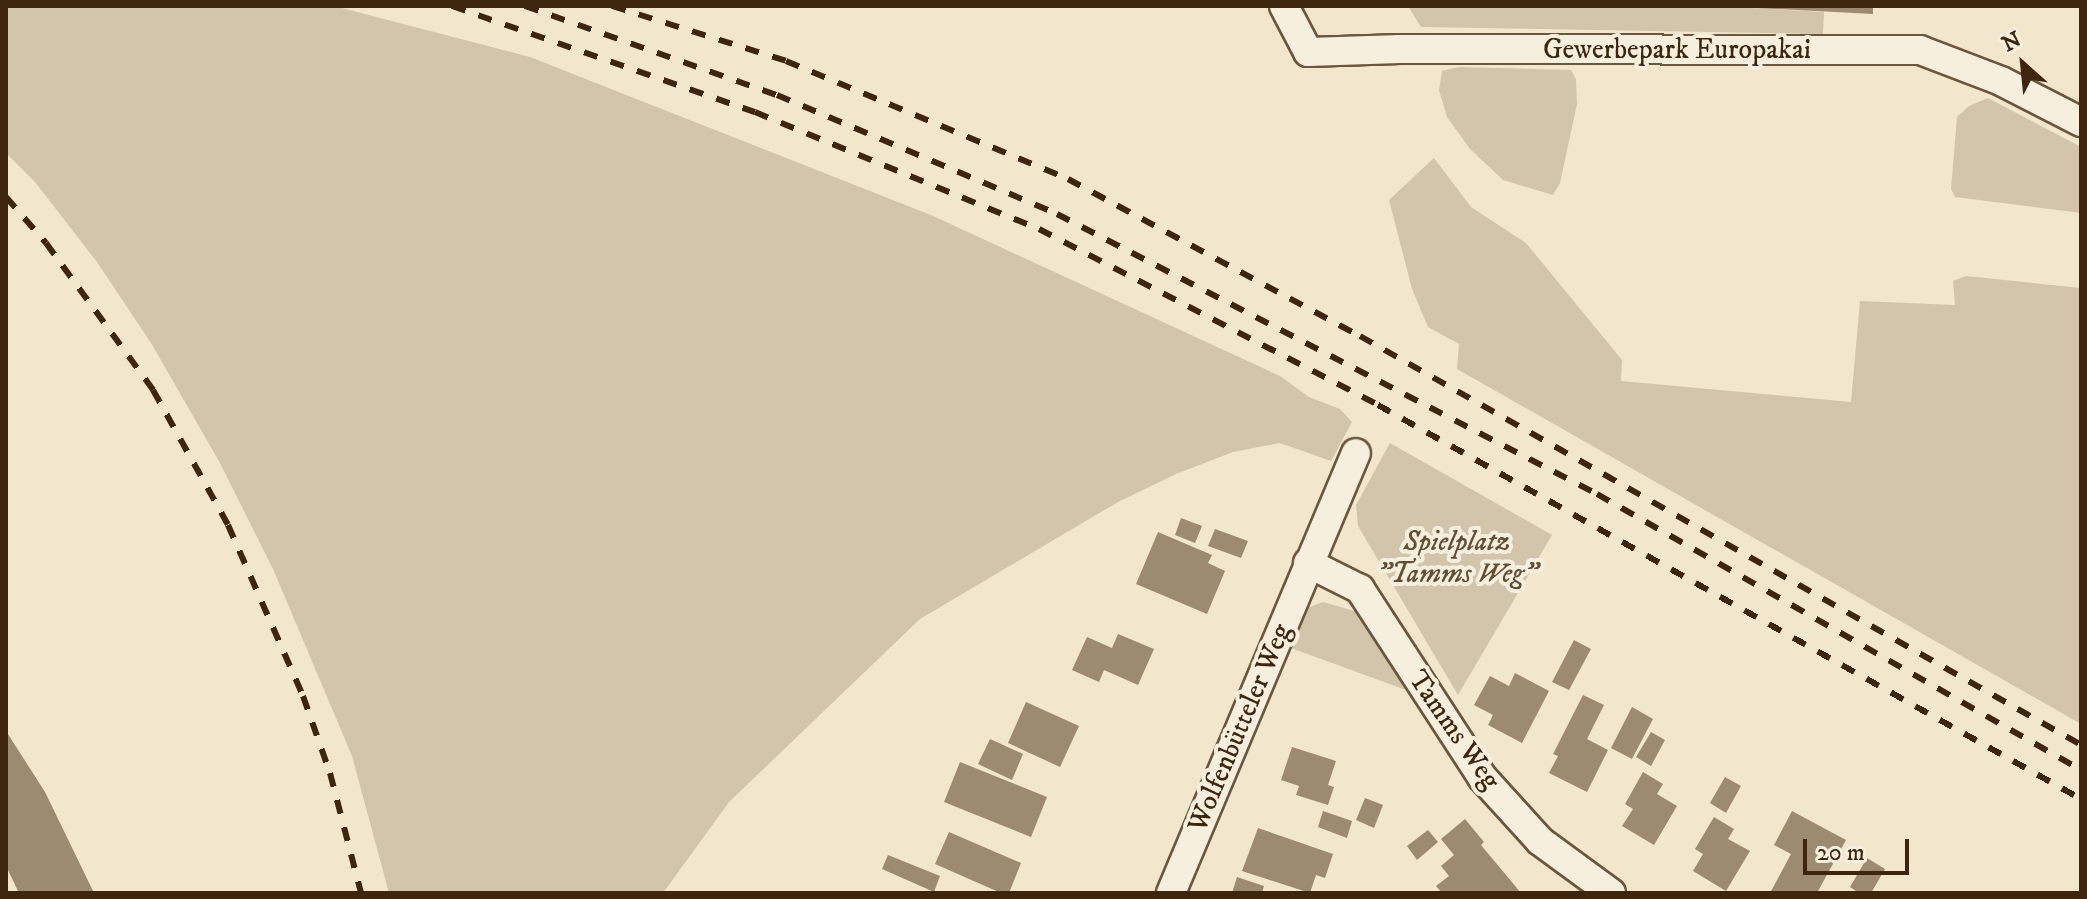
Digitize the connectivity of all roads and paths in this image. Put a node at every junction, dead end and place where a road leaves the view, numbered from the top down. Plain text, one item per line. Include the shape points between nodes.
1 (1284, 6) edge
2 (2081, 122) edge
3 (1356, 453) dead end
4 (1308, 563) junction
5 (1171, 893) edge
6 (1611, 893) edge

1 - 2 street, Gewerbepark Europakai via 1308,52 1920,50 2001,81
3 - 4 street, Wolfenbütteler Weg
4 - 5 street, Wolfenbütteler Weg
4 - 6 street, Tamms Weg via 1360,589 1482,777 1540,841

